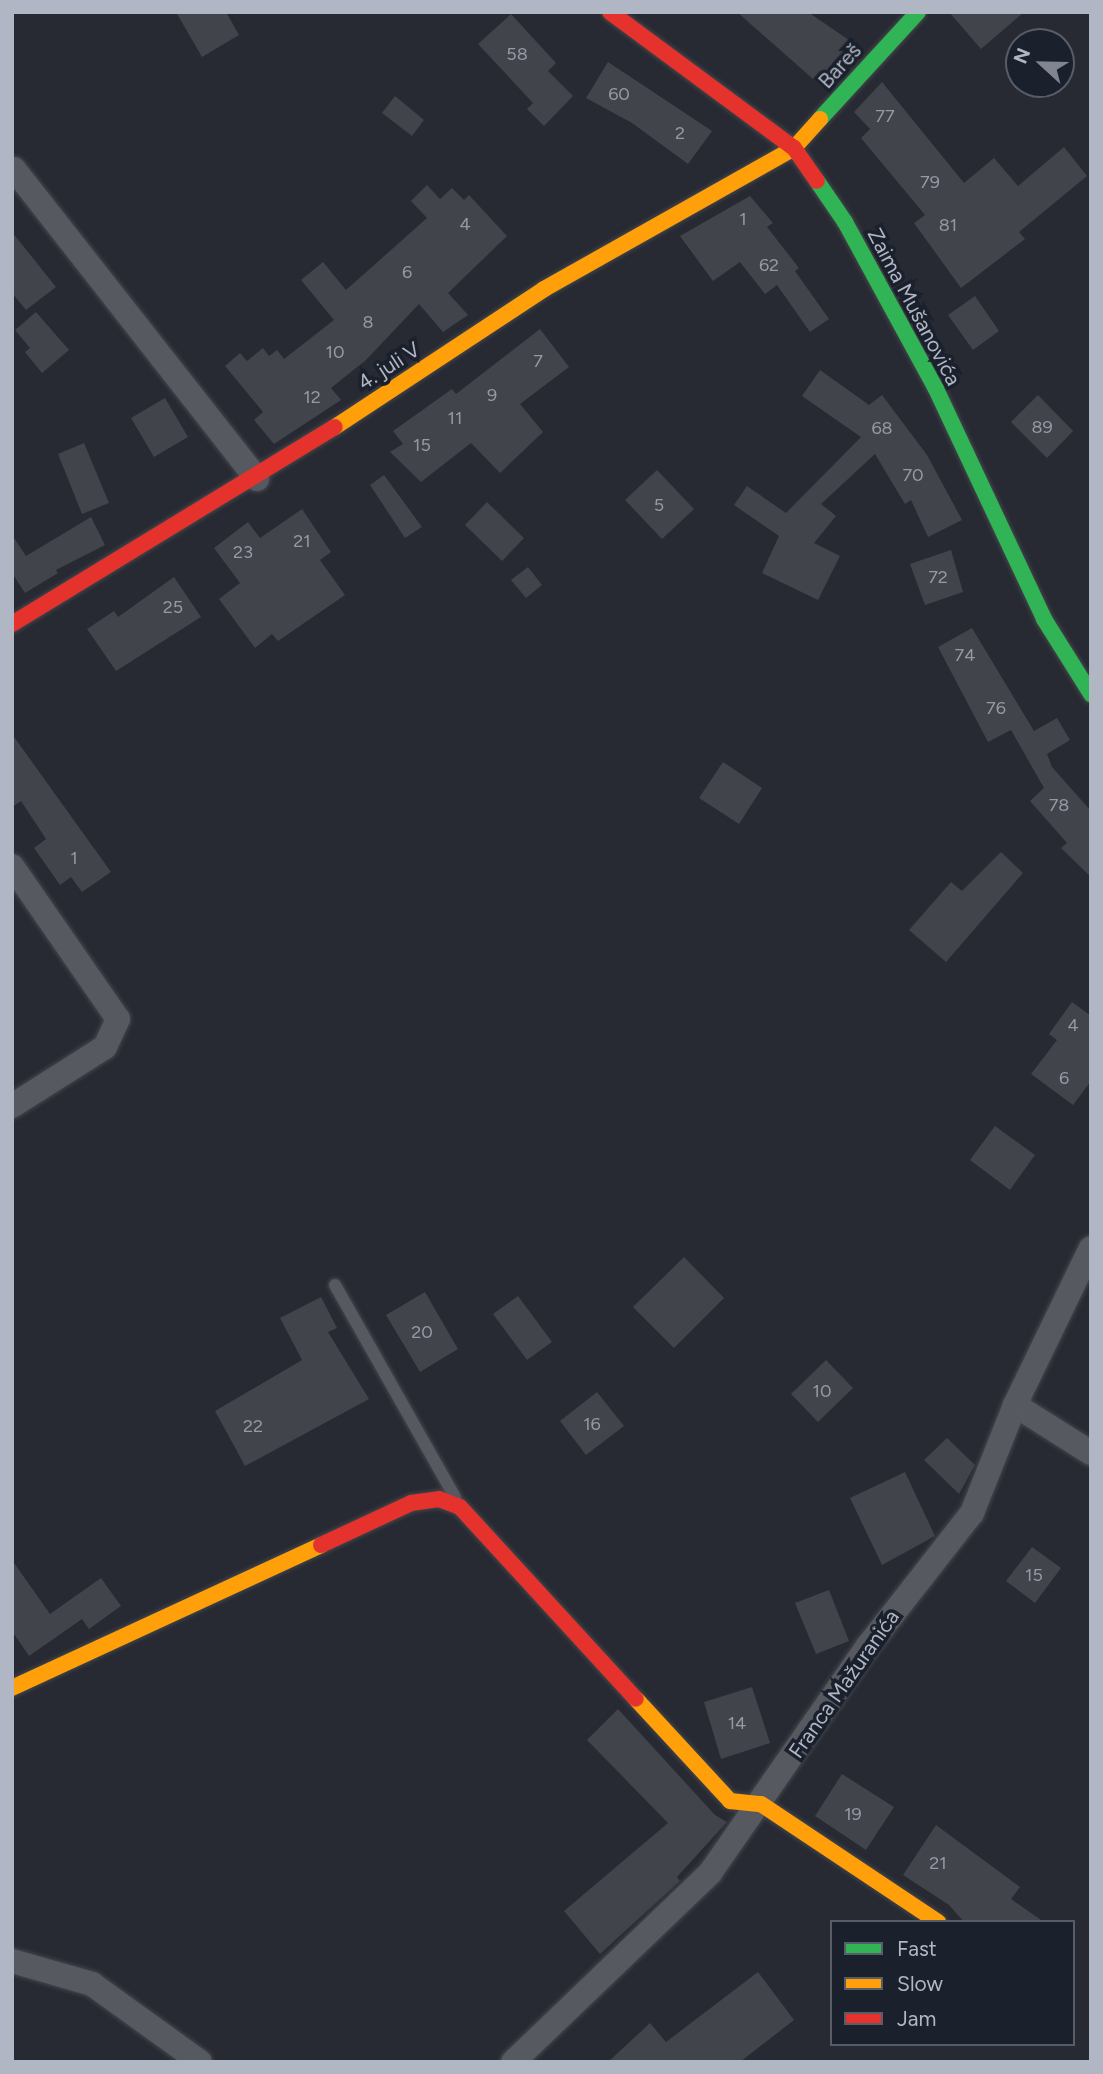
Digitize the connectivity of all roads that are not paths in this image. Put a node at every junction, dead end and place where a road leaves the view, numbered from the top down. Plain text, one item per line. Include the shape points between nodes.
1 (610, 12) edge
2 (918, 12) edge
3 (794, 148) junction
4 (14, 169) edge
5 (257, 479) junction
6 (12, 624) edge
7 (1091, 694) edge
8 (12, 866) edge
9 (12, 1106) edge
10 (1091, 1248) edge
11 (335, 1285) dead end
12 (1015, 1405) junction
13 (1091, 1453) edge
14 (460, 1507) junction
15 (12, 1688) edge
16 (761, 1804) junction
17 (935, 1920) edge
18 (12, 1961) edge
19 (200, 2062) edge
20 (513, 2062) edge

1 - 3 street, Zaima Mušanovića
2 - 3 street, Bareš
3 - 5 street, 4. juli V via 544,289
3 - 7 street, Zaima Mušanovića via 845,222 936,389 1044,619
4 - 5 street
5 - 6 street, 4. juli V
8 - 9 street via 118,1019 105,1046
10 - 12 street, Franca Mažuranića
11 - 14 lane
12 - 13 street
12 - 16 street, Franca Mažuranića via 972,1513 868,1646
14 - 15 street via 439,1499 411,1503
14 - 16 street via 730,1801
16 - 17 street
16 - 20 street, Franca Mažuranića via 709,1873
18 - 19 street via 92,1984

